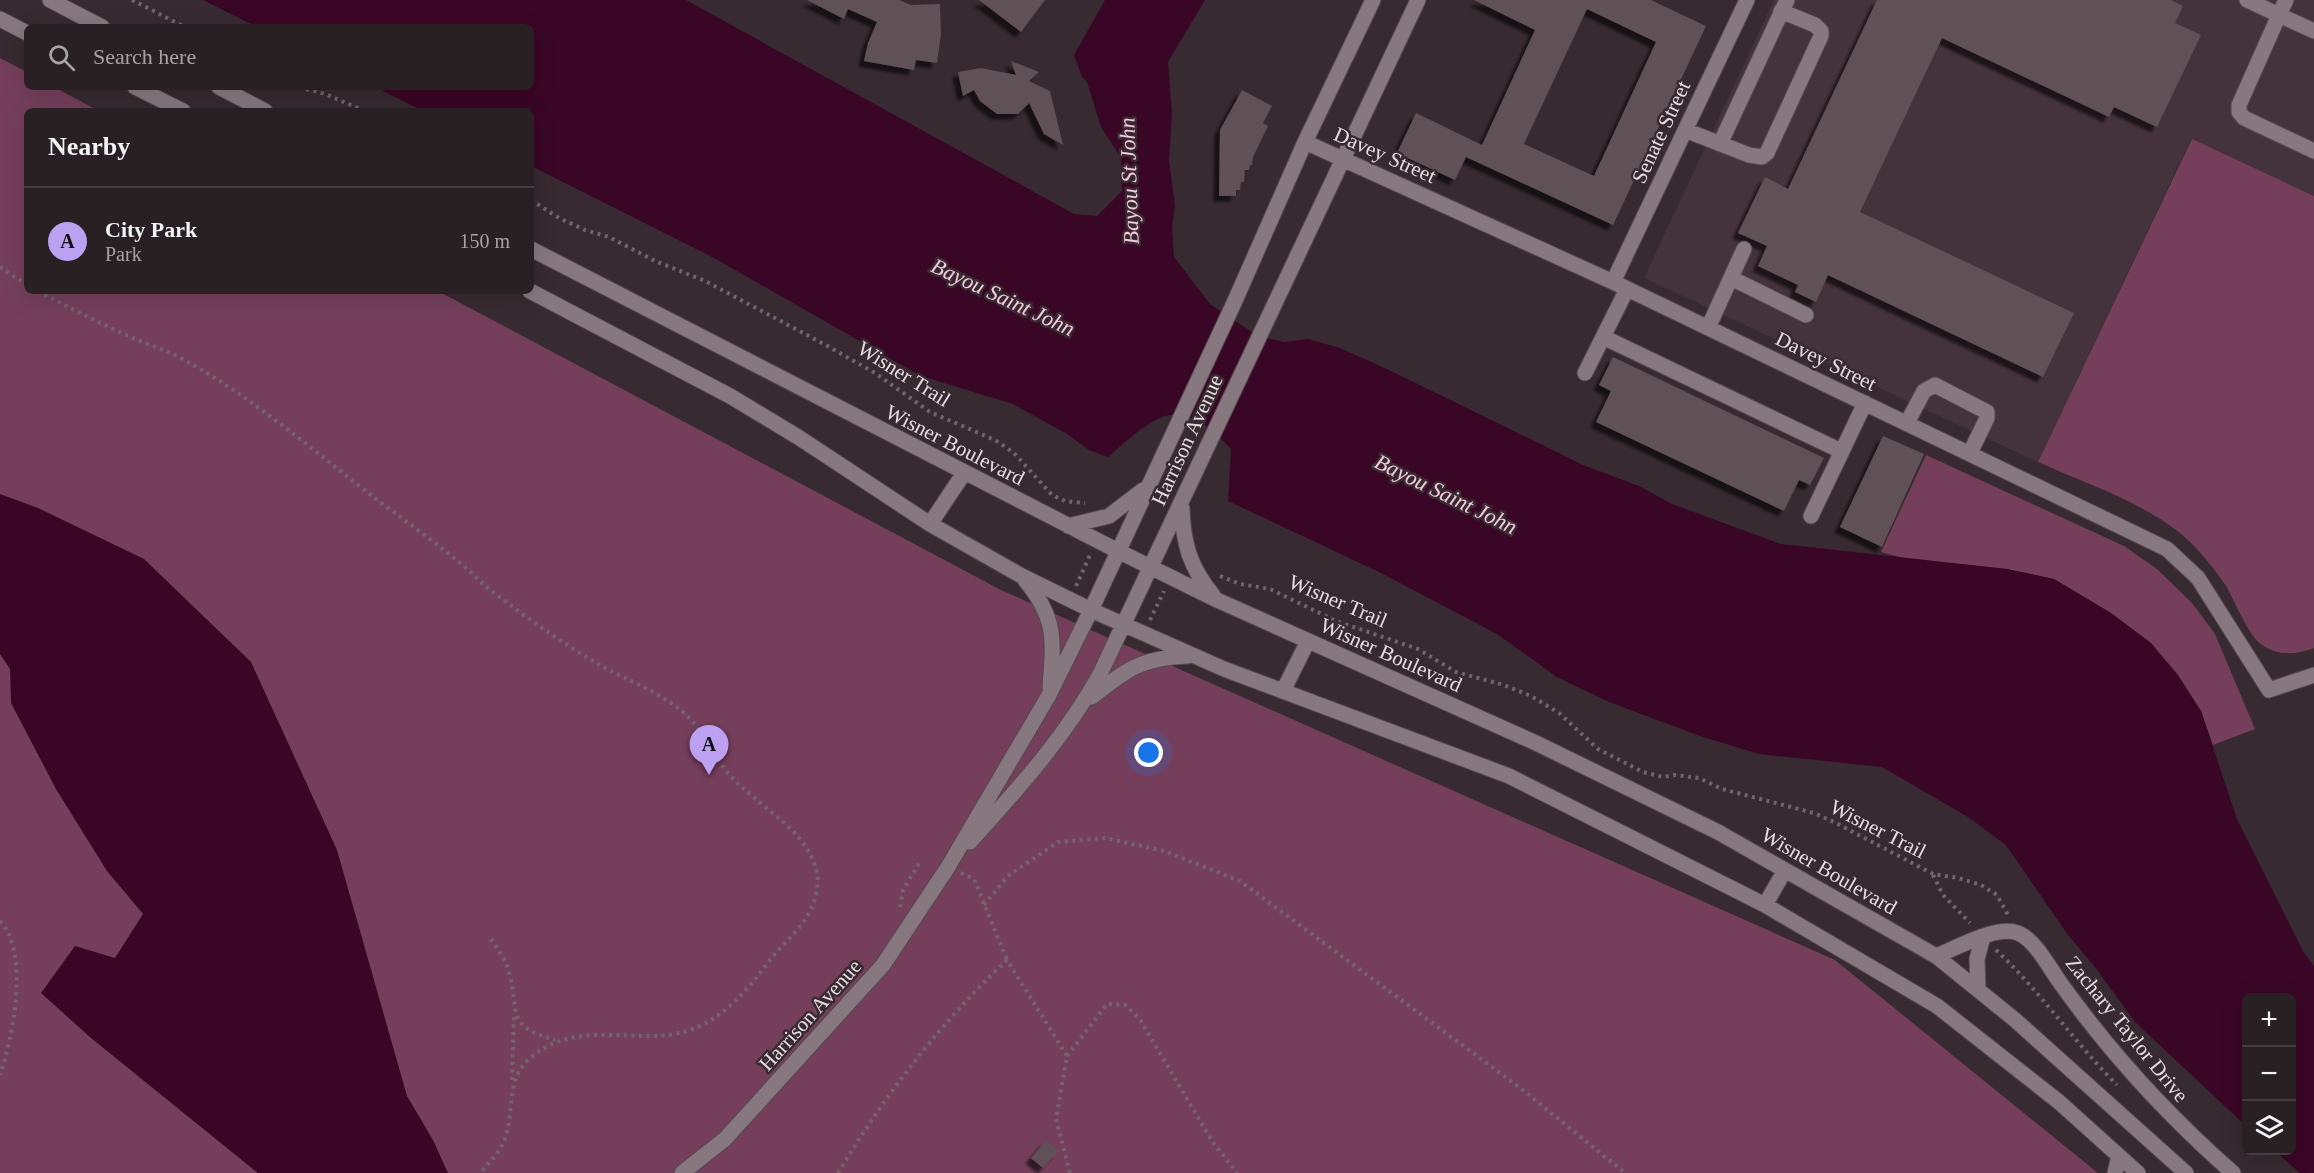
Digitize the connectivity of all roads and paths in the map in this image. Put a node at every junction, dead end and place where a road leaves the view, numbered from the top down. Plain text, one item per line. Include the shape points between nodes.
1 (50, 0) edge
2 (132, 0) edge
3 (1373, 0) edge
4 (1418, 0) edge
5 (1746, 0) edge
6 (2247, 0) edge
7 (2286, 0) edge
8 (1784, 5) edge
9 (2279, 15) junction
10 (0, 19) edge
11 (96, 24) edge
12 (179, 24) edge
13 (24, 31) edge
14 (2314, 32) edge
15 (141, 90) edge
16 (225, 90) edge
17 (307, 90) edge
18 (177, 108) edge
19 (259, 108) edge
20 (356, 108) edge
21 (1685, 130) junction
22 (1305, 142) junction
23 (1720, 144) junction
24 (2314, 151) edge
25 (1343, 160) junction
26 (534, 202) edge
27 (1744, 249) dead end
28 (534, 251) edge
29 (0, 267) edge
30 (1731, 278) junction
31 (1613, 282) junction
32 (24, 283) edge
33 (1627, 289) junction
34 (534, 293) edge
35 (45, 294) edge
36 (1806, 315) dead end
37 (1708, 328) junction
38 (1603, 337) junction
39 (1585, 373) dead end
40 (1865, 403) junction
41 (1907, 423) junction
42 (1842, 451) junction
43 (1970, 453) junction
44 (964, 473) junction
45 (1148, 486) junction
46 (1087, 503) dead end
47 (1181, 503) junction
48 (1811, 516) dead end
49 (930, 524) junction
50 (1068, 526) junction
51 (1118, 552) junction
52 (1090, 555) dead end
53 (1151, 568) junction
54 (1020, 575) junction
55 (1218, 575) dead end
56 (1164, 590) dead end
57 (1073, 592) dead end
58 (1217, 600) junction
59 (1091, 610) junction
60 (1125, 625) junction
61 (1147, 626) dead end
62 (1308, 641) junction
63 (1192, 656) junction
64 (2314, 675) edge
65 (1283, 691) junction
66 (1049, 694) junction
67 (1085, 702) junction
68 (948, 867) junction
69 (1785, 870) junction
70 (1933, 874) junction
71 (984, 905) junction
72 (1765, 905) junction
73 (0, 921) edge
74 (2019, 934) junction
75 (1983, 937) junction
76 (491, 939) dead end
77 (1936, 956) junction
78 (1006, 960) junction
79 (1978, 988) junction
80 (514, 1012) junction
81 (556, 1041) junction
82 (1067, 1056) junction
83 (0, 1076) edge
84 (512, 1081) junction
85 (2119, 1086) dead end
86 (2119, 1156) junction
87 (690, 1171) edge
88 (480, 1173) edge
89 (838, 1173) edge
90 (1070, 1173) edge
91 (1237, 1173) edge
92 (1625, 1173) edge
93 (2115, 1173) edge
94 (2138, 1173) edge
95 (2186, 1173) edge
96 (2233, 1173) edge

1 - 11 street
2 - 12 path
3 - 22 street, Harrison Avenue
4 - 25 street, Harrison Avenue
5 - 21 street, Senate Street
6 - 9 street
7 - 9 street
8 - 23 street
8 - 23 street via 1819,27 1820,41 1767,153 1757,157
9 - 14 street
9 - 24 street via 2239,112 2244,118
10 - 13 street
15 - 18 street
16 - 19 street
17 - 20 path
21 - 23 street
21 - 31 street, Senate Street
22 - 25 street, Davey Street
22 - 45 street, Harrison Avenue
25 - 31 street, Davey Street
25 - 47 street, Harrison Avenue
26 - 46 path, Wisner Trail via 576,226 705,281 832,348 930,412 995,440 1014,453 1052,495
27 - 30 street
28 - 44 street, Wisner Boulevard
29 - 32 path
30 - 36 street
30 - 37 street
31 - 33 street, Davey Street
33 - 37 street, Davey Street
33 - 38 street
34 - 49 street via 730,396
35 - 81 path via 179,357 274,418 490,590 598,664 665,699 697,726 728,773 798,835 817,874 817,892 810,911 745,993 726,1010 670,1034 606,1033
37 - 40 street, Davey Street
38 - 39 street
38 - 42 street
40 - 41 street, Davey Street
40 - 42 street
41 - 43 street, Davey Street
41 - 43 street via 1924,391 1935,385 1987,412
42 - 48 street
43 - 64 street, Davey Street via 2150,540 2185,562 2269,690
44 - 49 street
44 - 50 street, Wisner Boulevard
45 - 50 street via 1108,516
45 - 51 street, Harrison Avenue
47 - 53 street, Harrison Avenue
47 - 58 street via 1188,556 1200,580
49 - 54 street
50 - 51 street, Wisner Boulevard
51 - 53 street, Wisner Boulevard
51 - 59 street, Harrison Avenue
52 - 57 path
53 - 58 street, Wisner Boulevard
53 - 60 street, Harrison Avenue
54 - 59 street
54 - 66 street via 1040,599 1053,632
55 - 70 path, Wisner Trail via 1270,589 1336,621 1418,649 1456,672 1531,696 1559,713 1598,749 1643,772 1699,778 1722,789 1814,813
56 - 61 path
58 - 62 street, Wisner Boulevard
59 - 60 street
59 - 66 street, Harrison Avenue
60 - 63 street
60 - 67 street, Harrison Avenue
62 - 65 street
62 - 69 street, Wisner Boulevard via 1536,743 1718,832
63 - 65 street
63 - 67 street via 1156,657 1132,668
65 - 72 street via 1509,776
66 - 68 street, Harrison Avenue
67 - 68 street, Harrison Avenue via 1015,793
68 - 71 path via 974,879
68 - 87 street, Harrison Avenue via 883,965 725,1139
69 - 72 street
69 - 77 street, Wisner Boulevard
70 - 74 path, Wisner Trail via 1958,878 1997,895
70 - 75 path, Wisner Trail via 1943,896
71 - 78 path
71 - 92 path via 1008,876 1059,842 1106,838 1164,851 1240,881 1519,1087
72 - 86 street via 1937,1006 2059,1102
73 - 83 path via 13,942 16,961 15,1004
74 - 75 street via 2003,931
74 - 96 street, Zachary Taylor Drive via 2037,951 2149,1094
75 - 77 street
75 - 79 street via 1977,959
75 - 85 path, Wisner Trail via 2018,970 2085,1054
76 - 80 path via 509,973
77 - 79 street, Wisner Boulevard
78 - 82 path
78 - 89 path via 906,1071 869,1121
79 - 95 street, Wisner Boulevard
80 - 81 path via 531,1030
80 - 84 path
81 - 84 path via 532,1056
82 - 90 path via 1056,1119
82 - 91 path via 1107,1005 1125,1005 1139,1018 1212,1141
84 - 88 path via 505,1140
86 - 93 street
86 - 94 street

